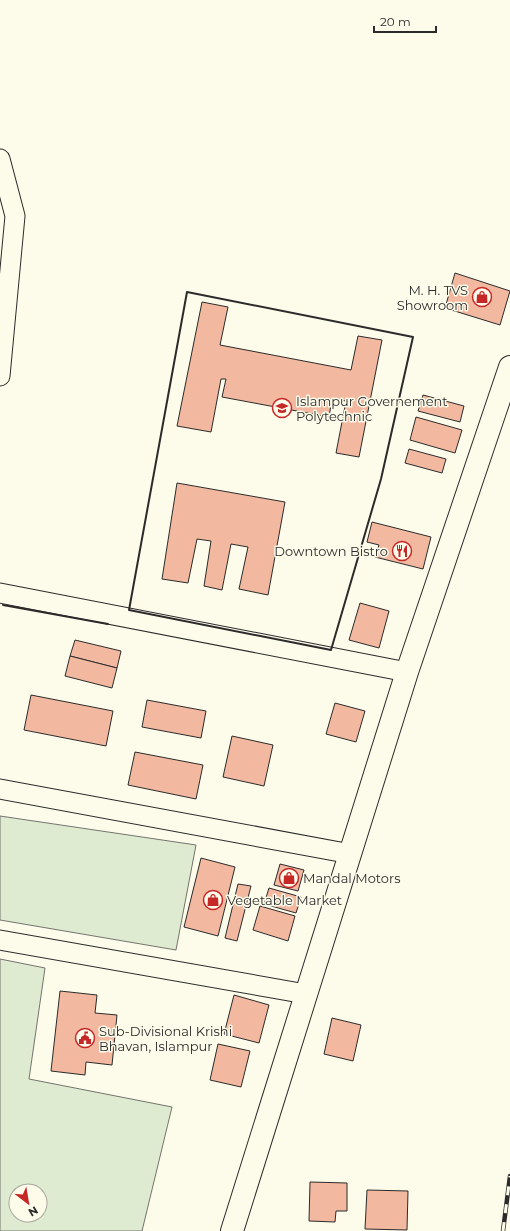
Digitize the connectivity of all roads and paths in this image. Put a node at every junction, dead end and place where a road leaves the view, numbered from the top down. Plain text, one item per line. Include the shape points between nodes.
1 (0, 159) edge
2 (510, 367) edge
3 (0, 376) edge
4 (0, 593) edge
5 (407, 672) junction
6 (0, 789) edge
7 (351, 854) junction
8 (0, 940) edge
9 (306, 994) junction
10 (232, 1231) edge

1 - 3 street via 15,216
2 - 5 main road
4 - 5 street
5 - 7 main road
6 - 7 street
7 - 9 main road
8 - 9 street
9 - 10 main road

